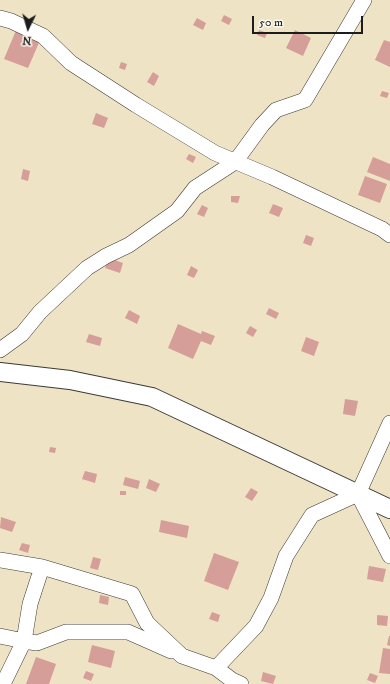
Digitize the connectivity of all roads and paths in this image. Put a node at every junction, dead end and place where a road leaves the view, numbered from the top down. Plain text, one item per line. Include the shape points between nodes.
1 (364, 0) edge
2 (0, 18) edge
3 (235, 162) junction
4 (390, 235) edge
5 (0, 350) edge
6 (0, 372) edge
7 (390, 423) edge
8 (358, 494) junction
9 (390, 509) edge
10 (390, 556) edge
11 (0, 560) edge
12 (42, 567) junction
13 (0, 636) edge
14 (24, 641) junction
15 (182, 656) junction
16 (216, 668) junction
17 (3, 684) edge
18 (241, 684) edge

1 - 3 street via 305,100 276,110
2 - 3 street via 43,36 71,62 136,105 215,153
3 - 4 street via 272,177
3 - 5 street via 195,188 177,211 129,245 87,268 40,312 22,334
6 - 8 street via 70,380 152,397
7 - 8 street
8 - 9 street
8 - 10 street
8 - 16 street via 312,515 286,556 271,598 256,626
11 - 12 street
12 - 14 street via 30,604
12 - 15 street via 132,594 147,623
13 - 14 street
14 - 15 street via 37,642 66,632 128,632
14 - 17 street
15 - 16 street
16 - 18 street

